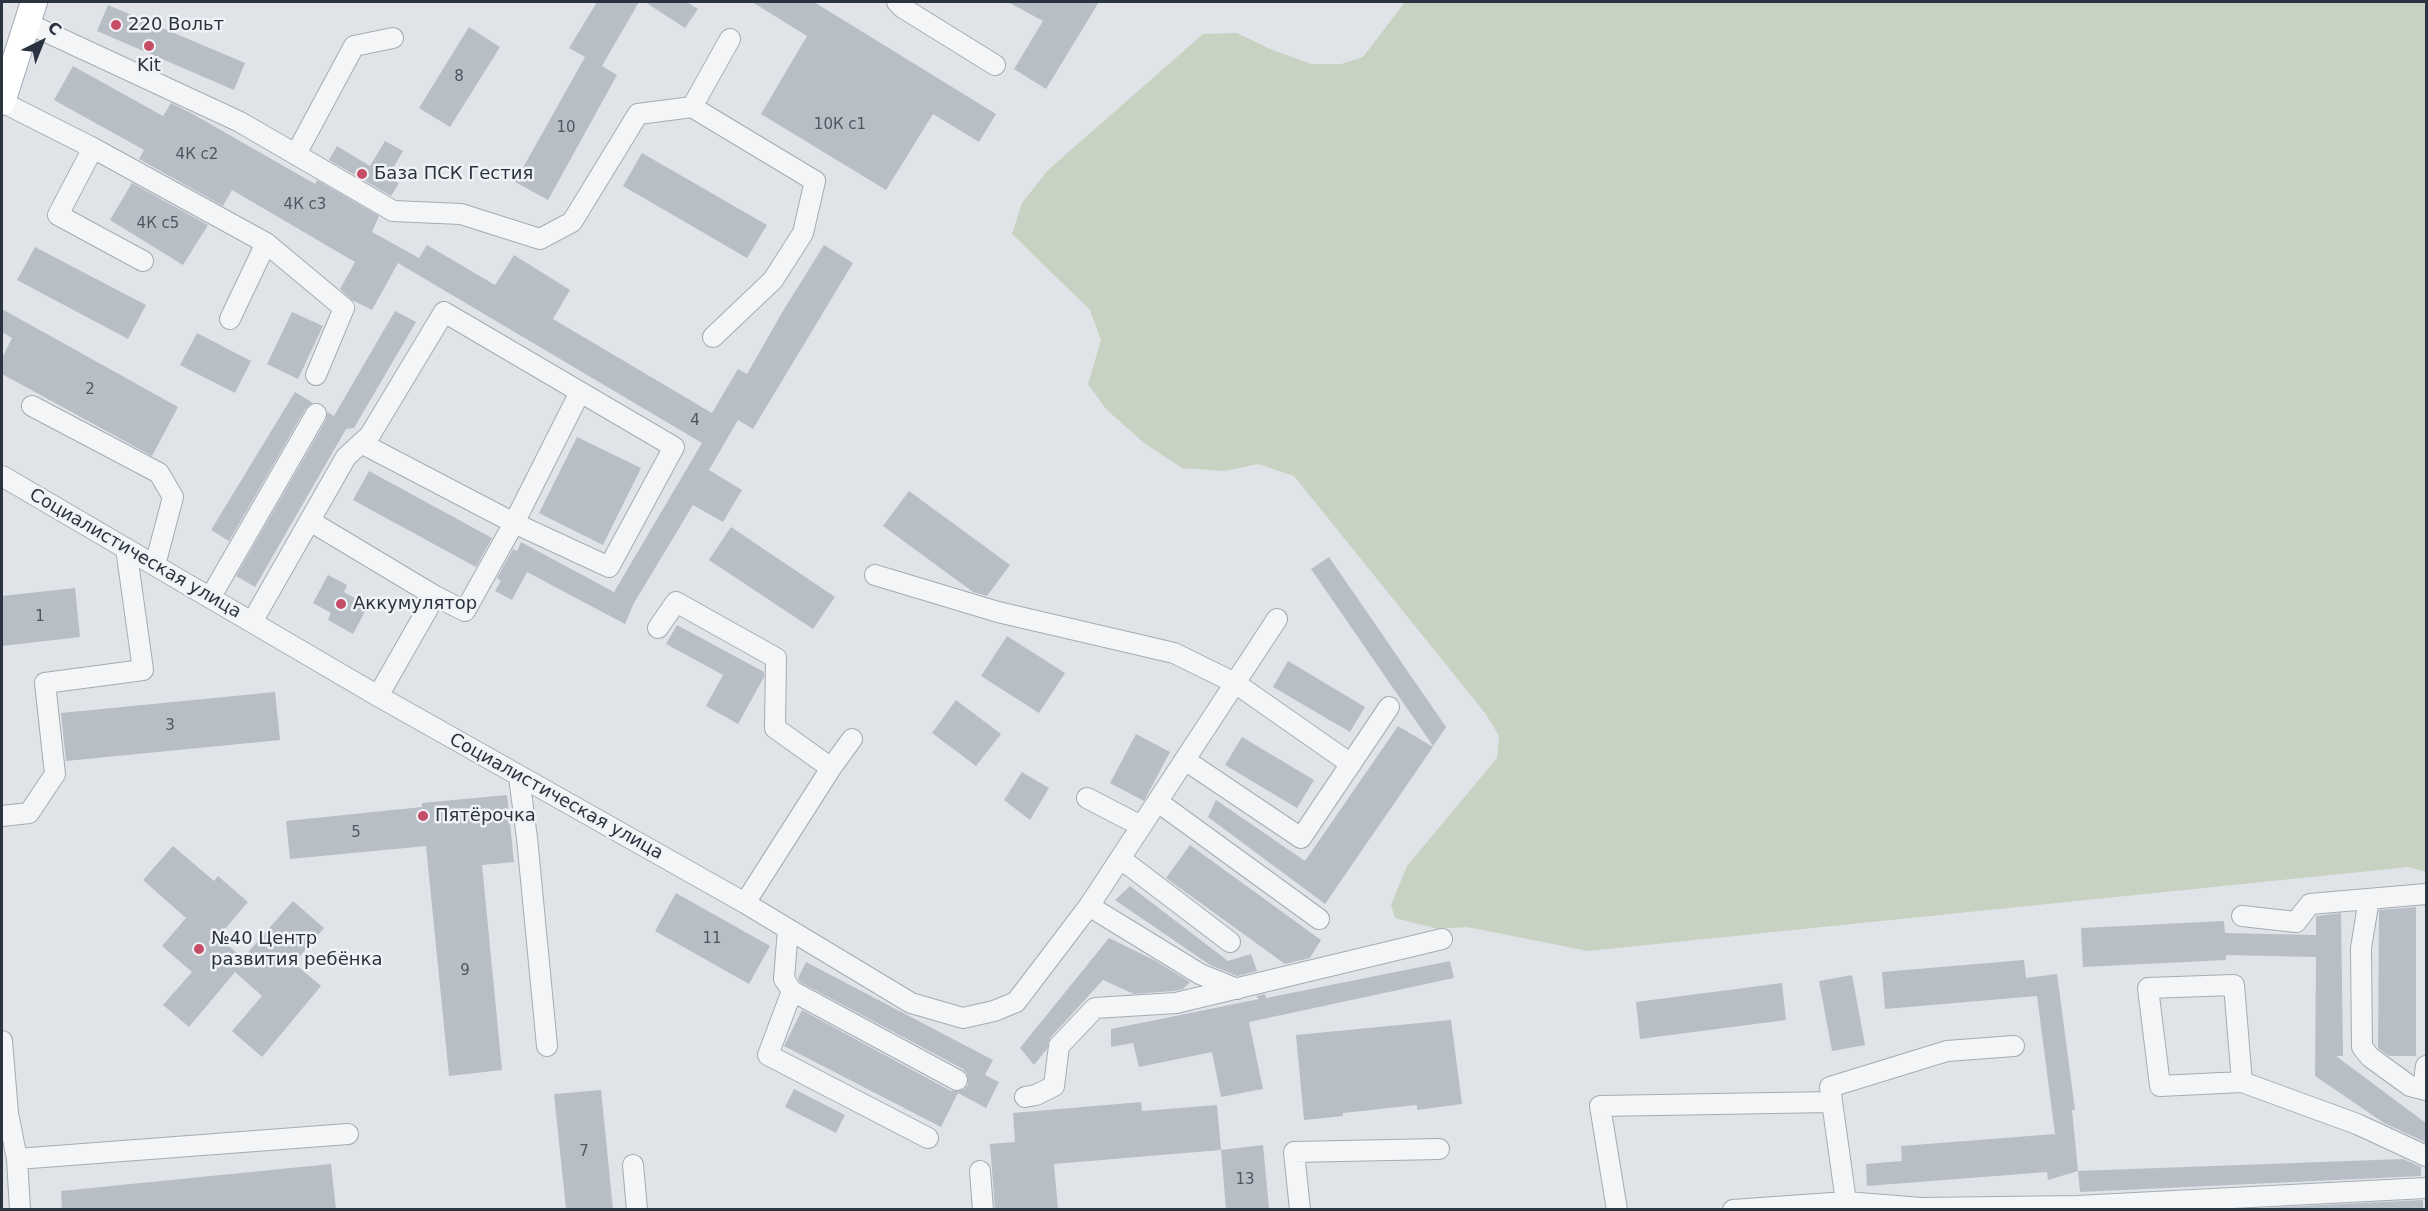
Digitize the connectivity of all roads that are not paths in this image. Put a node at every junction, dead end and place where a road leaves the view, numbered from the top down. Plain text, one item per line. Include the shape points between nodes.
1 (897, 2) edge
2 (30, 12) edge
3 (393, 39) dead end
4 (730, 39) dead end
5 (995, 65) dead end
6 (2, 102) edge
7 (692, 107) junction
8 (93, 148) junction
9 (296, 154) junction
10 (266, 243) junction
11 (143, 261) dead end
12 (230, 319) dead end
13 (713, 338) dead end
14 (316, 375) dead end
15 (580, 392) junction
16 (32, 406) dead end
17 (316, 414) dead end
18 (361, 443) junction
19 (2, 476) edge
20 (310, 521) junction
21 (514, 523) junction
22 (126, 548) junction
23 (154, 565) junction
24 (875, 575) dead end
25 (435, 596) junction
26 (210, 598) junction
27 (1277, 619) dead end
28 (252, 622) junction
29 (658, 628) dead end
30 (1235, 683) junction
31 (378, 696) junction
32 (1389, 707) dead end
33 (852, 739) dead end
34 (1185, 760) junction
35 (1351, 764) junction
36 (831, 768) junction
37 (519, 777) junction
38 (1088, 798) dead end
39 (1158, 802) junction
40 (2, 816) edge
41 (1142, 826) junction
42 (1121, 859) junction
43 (2427, 894) edge
44 (2368, 899) junction
45 (745, 903) junction
46 (1089, 906) junction
47 (2242, 916) dead end
48 (1319, 919) dead end
49 (788, 929) junction
50 (1442, 939) dead end
51 (1230, 942) dead end
52 (1237, 989) junction
53 (792, 991) junction
54 (2, 1041) edge
55 (548, 1046) dead end
56 (2014, 1046) dead end
57 (2427, 1066) edge
58 (957, 1080) dead end
59 (2242, 1082) junction
60 (2425, 1089) edge
61 (1025, 1097) dead end
62 (1832, 1102) junction
63 (5, 1113) edge
64 (348, 1134) dead end
65 (928, 1138) dead end
66 (1439, 1149) dead end
67 (2427, 1156) edge
68 (17, 1159) junction
69 (633, 1165) dead end
70 (980, 1172) dead end
71 (2427, 1188) edge
72 (1846, 1202) junction
73 (20, 1209) edge
74 (637, 1209) edge
75 (983, 1209) edge
76 (1300, 1209) edge
77 (1617, 1209) edge
78 (1733, 1209) edge
79 (1921, 1209) edge

1 - 5 street
2 - 6 main road
2 - 9 street
3 - 9 street via 354,46
4 - 7 street
6 - 8 street
7 - 9 street via 638,114 573,222 540,239 461,214 393,211
7 - 13 street via 815,181 803,233 772,280
8 - 10 street
8 - 11 street via 58,215
10 - 12 street
10 - 14 street via 344,308
15 - 18 street via 444,312 370,435
15 - 21 street
15 - 21 street via 674,447 609,567
16 - 23 street via 159,473 173,497
17 - 26 street
18 - 20 street via 346,457
18 - 21 street
19 - 22 street, Социалистическая улица
20 - 25 street
20 - 28 street
21 - 25 street via 465,611
22 - 23 street, Социалистическая улица
22 - 40 street via 143,670 45,683 55,774 29,813
23 - 26 street, Социалистическая улица
24 - 30 street via 998,612 1174,653
25 - 31 street
26 - 28 street, Социалистическая улица
27 - 30 street, Социалистическая улица
28 - 31 street, Социалистическая улица
29 - 36 street via 676,602 776,658 775,728
30 - 34 street, Социалистическая улица
30 - 35 street
31 - 37 street, Социалистическая улица
32 - 35 street
33 - 36 street
34 - 35 street via 1301,838
34 - 39 street, Социалистическая улица
36 - 45 street
37 - 45 street, Социалистическая улица
37 - 55 street
38 - 41 street
39 - 41 street, Социалистическая улица
39 - 48 street
41 - 42 street, Социалистическая улица
42 - 46 street, Социалистическая улица
42 - 51 street
43 - 44 street
44 - 47 street via 2310,904 2296,922
44 - 60 street via 2361,948 2362,1047 2410,1086
45 - 49 street, Социалистическая улица
46 - 49 street, Социалистическая улица via 1016,1002 963,1018 911,1003
46 - 52 street via 1200,974
49 - 53 street via 784,979
50 - 52 street
52 - 61 street via 1176,1003 1095,1008 1059,1046 1054,1086
53 - 58 street
53 - 65 street via 768,1055
54 - 63 street
56 - 62 street via 1947,1051 1830,1087
57 - 60 street
59 - 59 street via 2160,1086 2148,988 2234,985
59 - 67 street via 2357,1124
62 - 72 street
62 - 77 street via 1600,1106
63 - 68 street
64 - 68 street
66 - 76 street via 1294,1152
68 - 73 street
69 - 74 street
70 - 75 street
71 - 79 street via 2077,1206
72 - 78 street
72 - 79 street

